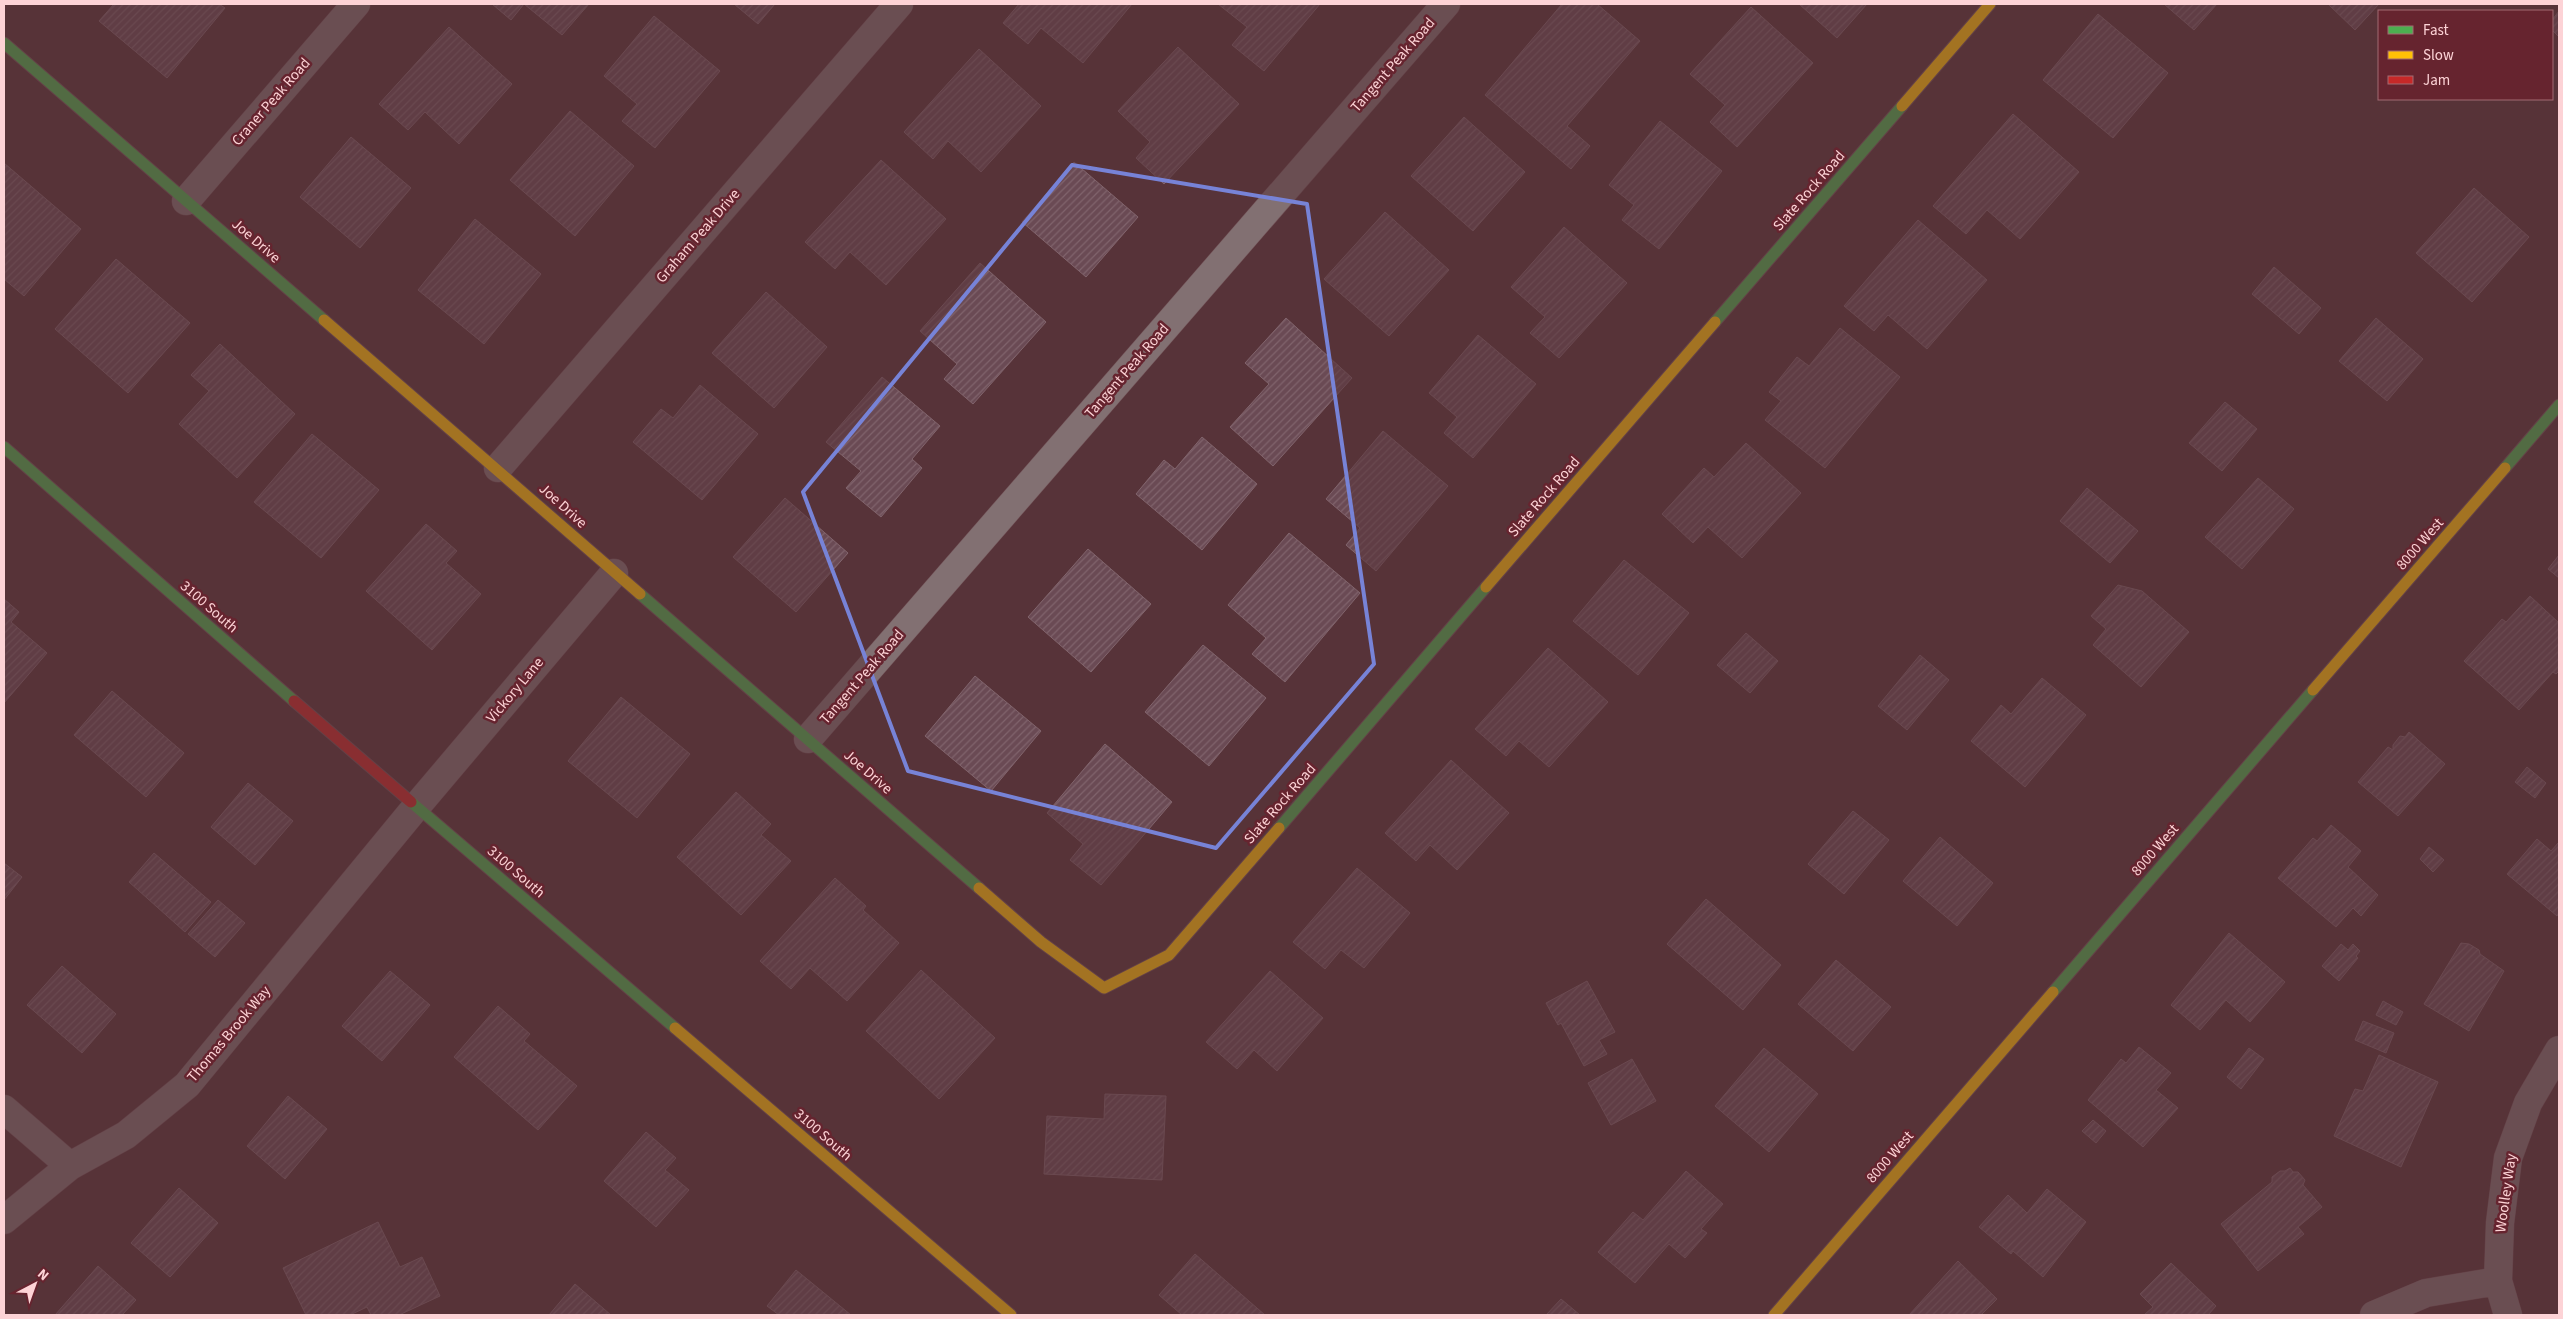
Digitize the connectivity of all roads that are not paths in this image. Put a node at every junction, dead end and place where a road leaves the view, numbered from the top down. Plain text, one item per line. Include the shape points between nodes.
1 (356, 4) edge
2 (898, 4) edge
3 (1446, 4) edge
4 (1990, 4) edge
5 (4, 44) edge
6 (186, 201) junction
7 (2559, 405) edge
8 (4, 447) edge
9 (498, 468) junction
10 (614, 572) junction
11 (808, 739) junction
12 (416, 807) junction
13 (1104, 988) joint
14 (2559, 1050) edge
15 (4, 1109) edge
16 (70, 1166) junction
17 (4, 1220) edge
18 (2498, 1281) junction
19 (1011, 1315) edge
20 (1774, 1315) edge
21 (2374, 1315) edge
22 (2508, 1315) edge

1 - 6 street, Craner Peak Road
2 - 9 street, Graham Peak Drive
3 - 11 street, Tangent Peak Road
4 - 13 street, Slate Rock Road via 1169,956
5 - 6 street, Joe Drive
6 - 9 street, Joe Drive
7 - 20 street, 8000 West
8 - 12 street, 3100 South
9 - 10 street, Joe Drive
10 - 11 street, Joe Drive
10 - 12 street, Vickory Lane
11 - 13 street, Joe Drive via 1041,942
12 - 16 street, Thomas Brook Way via 187,1084 126,1135
12 - 19 street, 3100 South
14 - 18 street, Woolley Way via 2528,1103 2508,1158 2500,1223
15 - 16 street
16 - 17 street, Thomas Brook Way
18 - 21 street via 2426,1293
18 - 22 street, Woolley Way

